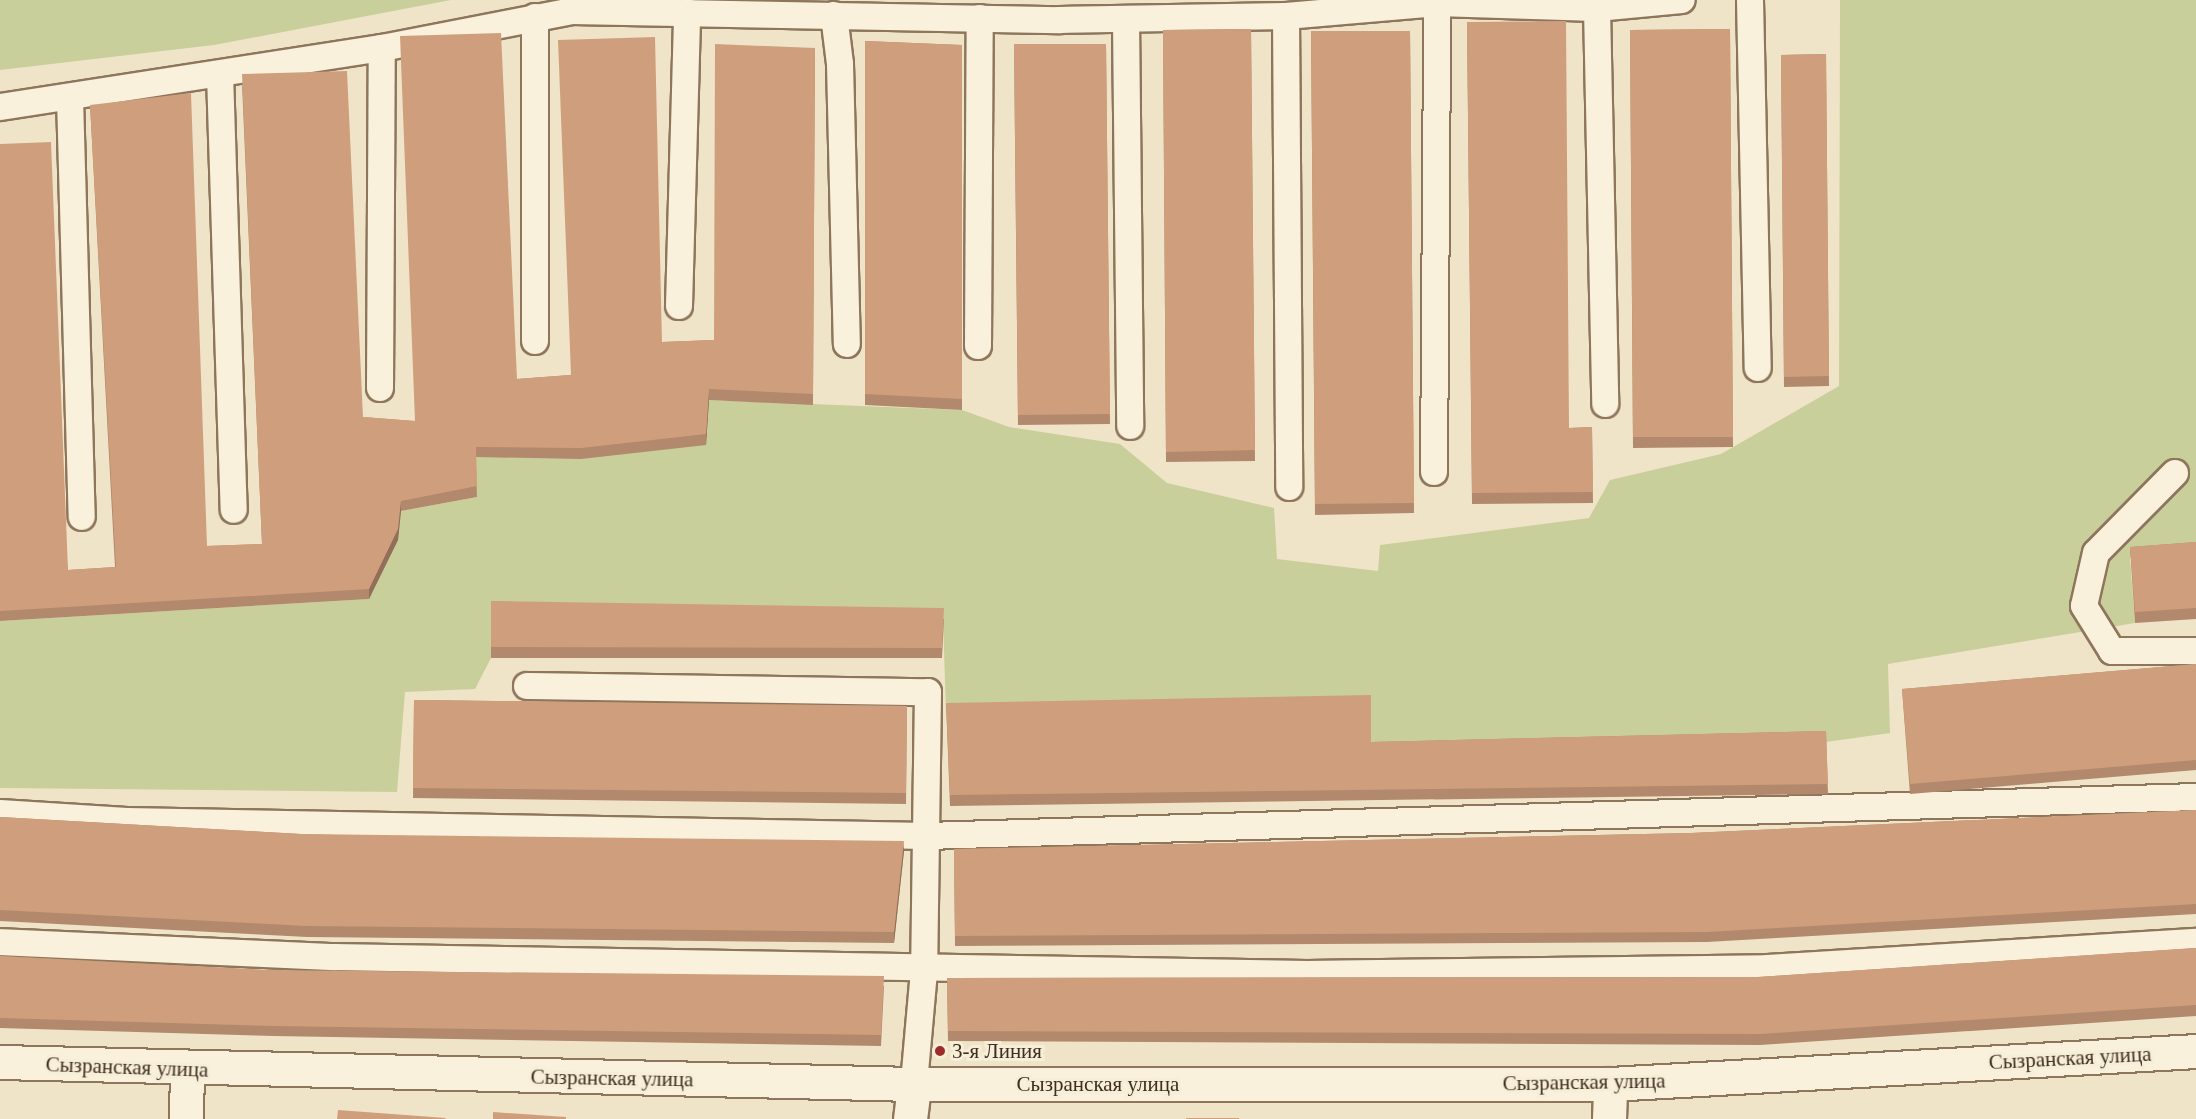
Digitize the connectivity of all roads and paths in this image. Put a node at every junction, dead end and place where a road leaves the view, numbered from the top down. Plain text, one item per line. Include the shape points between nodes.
1 (1682, 0) edge
2 (1750, 0) edge
3 (1437, 3) junction
4 (1597, 8) junction
5 (687, 12) junction
6 (834, 15) junction
7 (1286, 16) junction
8 (535, 17) junction
9 (980, 18) junction
10 (1126, 19) junction
11 (382, 48) junction
12 (220, 75) junction
13 (70, 98) junction
14 (0, 107) edge
15 (679, 306) dead end
16 (535, 341) dead end
17 (847, 344) dead end
18 (978, 346) dead end
19 (1758, 368) dead end
20 (381, 388) dead end
21 (1605, 404) dead end
22 (1130, 426) dead end
23 (1434, 472) dead end
24 (2175, 474) dead end
25 (1289, 487) dead end
26 (234, 510) dead end
27 (82, 517) dead end
28 (2196, 651) edge
29 (527, 686) dead end
30 (2196, 798) edge
31 (0, 813) edge
32 (927, 836) junction
33 (0, 942) edge
34 (2196, 942) edge
35 (924, 971) junction
36 (2196, 1051) edge
37 (0, 1062) edge
38 (187, 1070) junction
39 (914, 1084) junction
40 (1610, 1084) junction
41 (186, 1119) edge
42 (910, 1119) edge
43 (1609, 1119) edge

1 - 4 lane
2 - 19 lane
3 - 4 lane
3 - 7 lane
3 - 23 lane
4 - 21 lane
5 - 6 lane
5 - 8 lane via 572,11
5 - 15 lane
6 - 9 lane
6 - 17 lane via 840,64
7 - 10 lane
7 - 25 lane
8 - 11 lane
8 - 16 lane
9 - 10 lane
9 - 18 lane
10 - 22 lane
11 - 12 lane
11 - 20 lane
12 - 13 lane
12 - 26 lane
13 - 14 lane
13 - 27 lane
24 - 28 lane via 2096,553 2084,606 2112,651
29 - 32 lane via 928,692
30 - 32 lane
31 - 32 lane via 139,822
32 - 35 lane
33 - 35 lane via 334,957
34 - 35 lane via 1768,968 1307,974
35 - 39 lane
36 - 40 street, Сызранская улица
37 - 38 street, Сызранская улица
38 - 39 street, Сызранская улица
38 - 41 street
39 - 40 street, Сызранская улица
39 - 42 street
40 - 43 street

